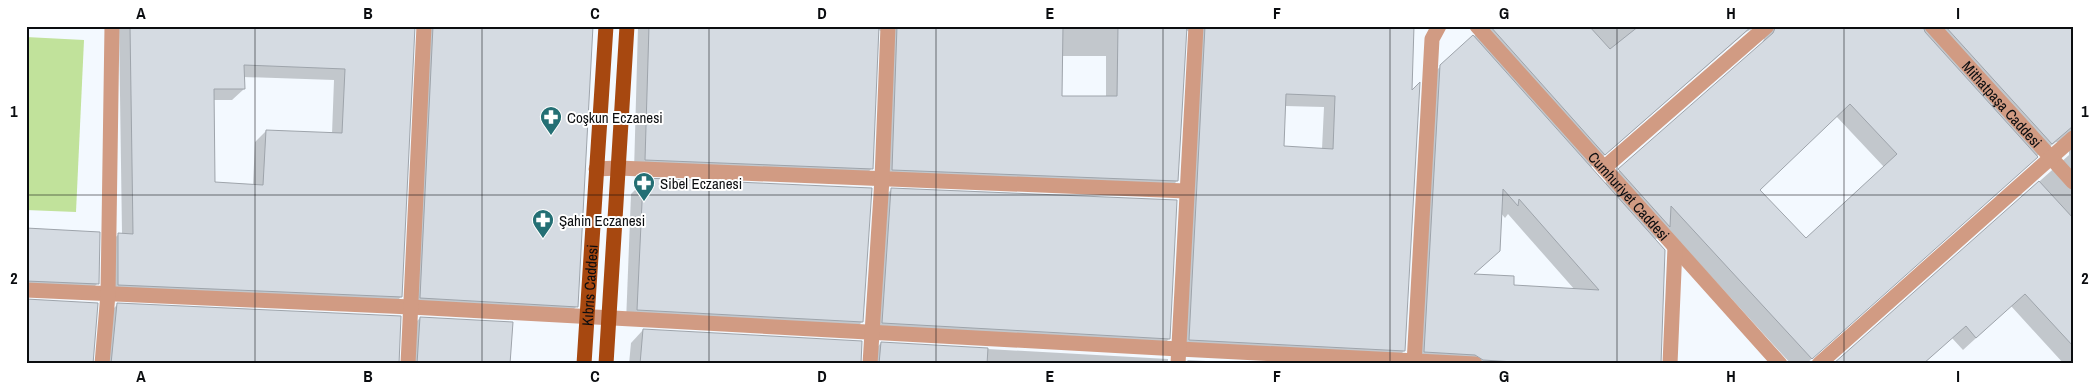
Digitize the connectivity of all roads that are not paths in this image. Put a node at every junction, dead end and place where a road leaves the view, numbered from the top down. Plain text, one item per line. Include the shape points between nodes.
1 (112, 26) edge
2 (424, 26) edge
3 (606, 26) edge
4 (627, 26) edge
5 (888, 26) edge
6 (1196, 26) edge
7 (1439, 26) edge
8 (1477, 26) edge
9 (1767, 26) edge
10 (1932, 26) edge
11 (2073, 138) edge
12 (2050, 158) junction
13 (618, 168) junction
14 (1604, 168) junction
15 (596, 169) junction
16 (882, 179) junction
17 (2073, 182) edge
18 (1186, 191) junction
19 (1675, 247) junction
20 (26, 290) edge
21 (108, 294) junction
22 (411, 307) junction
23 (587, 317) junction
24 (610, 319) junction
25 (872, 333) junction
26 (1179, 357) edge
27 (1414, 362) edge
28 (102, 364) edge
29 (408, 364) edge
30 (584, 364) edge
31 (606, 364) edge
32 (870, 364) edge
33 (1474, 364) edge
34 (1670, 364) edge
35 (1780, 364) edge
36 (1819, 364) edge

1 - 21 street
2 - 22 street
3 - 15 main road, Kıbrıs Caddesi
4 - 13 main road, Kıbrıs Caddesi
5 - 16 street
6 - 18 street
7 - 27 street via 1432,39
8 - 14 street, Cumhuriyet Caddesi
9 - 14 street
10 - 12 street, Mithatpaşa Caddesi
11 - 12 street
12 - 17 street, Mithatpaşa Caddesi
12 - 36 street
13 - 15 street
13 - 16 street
13 - 24 main road, Kıbrıs Caddesi
14 - 19 street, Cumhuriyet Caddesi
15 - 23 main road, Kıbrıs Caddesi
16 - 18 street
16 - 25 street
18 - 26 street
19 - 34 street
19 - 35 street, Cumhuriyet Caddesi
20 - 21 street
21 - 22 street
21 - 28 street
22 - 23 street
22 - 29 street
23 - 24 street
23 - 30 main road, Kıbrıs Caddesi
24 - 25 street
24 - 31 main road, Kıbrıs Caddesi
25 - 26 street
25 - 32 street
26 - 27 street
27 - 33 street

